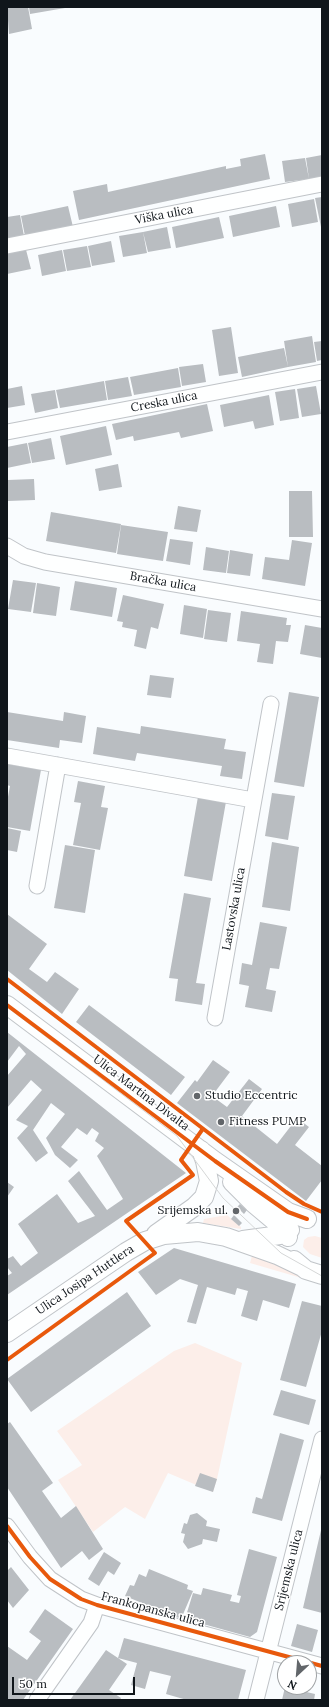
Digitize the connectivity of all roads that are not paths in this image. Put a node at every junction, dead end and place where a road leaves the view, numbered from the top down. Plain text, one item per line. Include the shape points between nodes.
1 (322, 184) edge
2 (7, 246) edge
3 (322, 372) edge
4 (7, 432) edge
5 (9, 551) edge
6 (322, 604) edge
7 (271, 704) dead end
8 (7, 756) edge
9 (58, 765) junction
10 (253, 800) junction
11 (37, 886) dead end
12 (7, 1005) edge
13 (215, 1018) dead end
14 (201, 1150) junction
15 (215, 1161) junction
16 (314, 1219) edge
17 (288, 1233) junction
18 (238, 1240) junction
19 (145, 1241) junction
20 (302, 1268) junction
21 (322, 1275) edge
22 (7, 1333) edge
23 (322, 1439) edge
24 (7, 1526) edge
25 (97, 1605) junction
26 (269, 1652) junction
27 (322, 1666) edge
28 (37, 1700) edge
29 (256, 1700) edge

1 - 2 street, Viška ulica
3 - 4 street, Creska ulica
5 - 6 street, Bračka ulica via 45,562
7 - 10 street, Lastovska ulica
8 - 9 street
9 - 10 street
9 - 11 street
10 - 13 street, Lastovska ulica
12 - 14 street, Ulica Martina Divalta
14 - 15 street, Ulica Martina Divalta
14 - 19 street via 208,1180 204,1197 186,1214
15 - 16 street, Ulica Martina Divalta via 288,1212
15 - 17 street, Ulica Martina Divalta via 242,1192
16 - 17 street via 296,1223
17 - 18 street, Ulica Josipa Huttlera
17 - 20 street via 287,1245 290,1255
18 - 19 street, Ulica Josipa Huttlera via 189,1232 164,1235
18 - 20 street, Ulica Josipa Huttlera
19 - 22 street, Ulica Josipa Huttlera
20 - 21 street, Ulica Josipa Huttlera
23 - 26 street, Srijemska ulica
24 - 25 street, Frankopanska ulica via 50,1579 81,1599
25 - 26 street, Frankopanska ulica
25 - 28 street via 91,1623
26 - 27 street, Frankopanska ulica
26 - 29 street, Srijemska ulica

